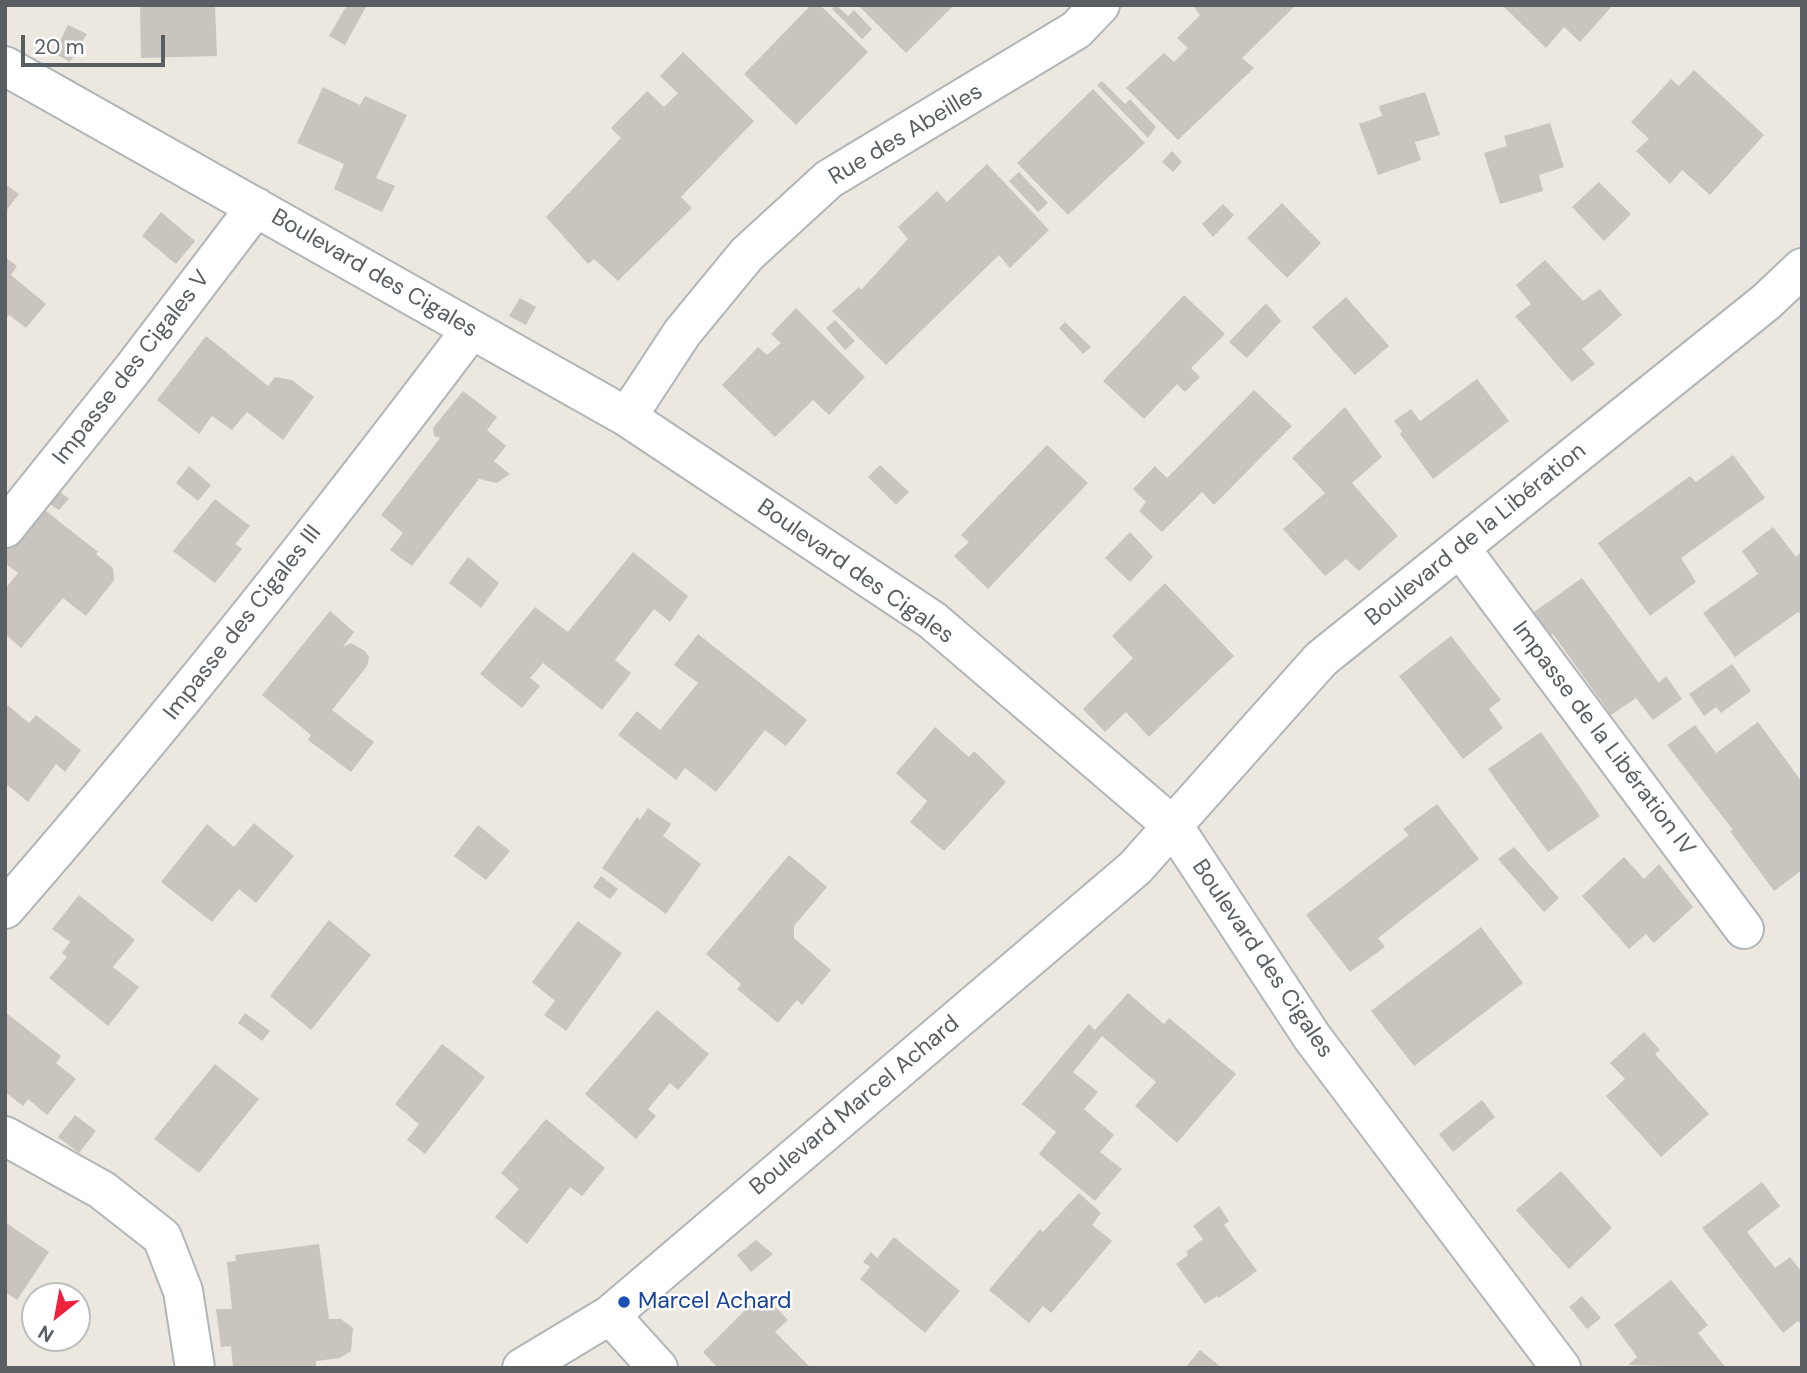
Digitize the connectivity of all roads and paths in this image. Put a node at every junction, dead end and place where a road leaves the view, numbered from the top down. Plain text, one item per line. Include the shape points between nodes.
1 (1100, 5) edge
2 (5, 66) edge
3 (256, 207) junction
4 (1802, 268) edge
5 (471, 330) junction
6 (627, 416) junction
7 (5, 527) edge
8 (1461, 549) junction
9 (1174, 827) junction
10 (5, 909) edge
11 (1744, 929) dead end
12 (5, 1136) edge
13 (610, 1315) junction
14 (195, 1368) edge
15 (522, 1368) edge
16 (658, 1368) edge
17 (1560, 1368) edge

1 - 6 street, Rue des Abeilles via 1076,30 830,180 747,254 682,333
2 - 3 street, Boulevard des Cigales
3 - 5 street, Boulevard des Cigales
3 - 7 street, Impasse des Cigales V
4 - 8 street, Boulevard de la Libération
5 - 6 street, Boulevard des Cigales
5 - 10 street, Impasse des Cigales III via 134,761
6 - 9 street, Boulevard des Cigales via 932,620
8 - 9 street, Boulevard de la Libération via 1321,659
8 - 11 street, Impasse de la Libération IV
9 - 13 street, Boulevard Marcel Achard via 1135,868
9 - 17 street, Boulevard des Cigales via 1312,1037
12 - 14 street via 102,1190 162,1237 183,1291
13 - 15 street, Boulevard Marcel Achard
13 - 16 street

